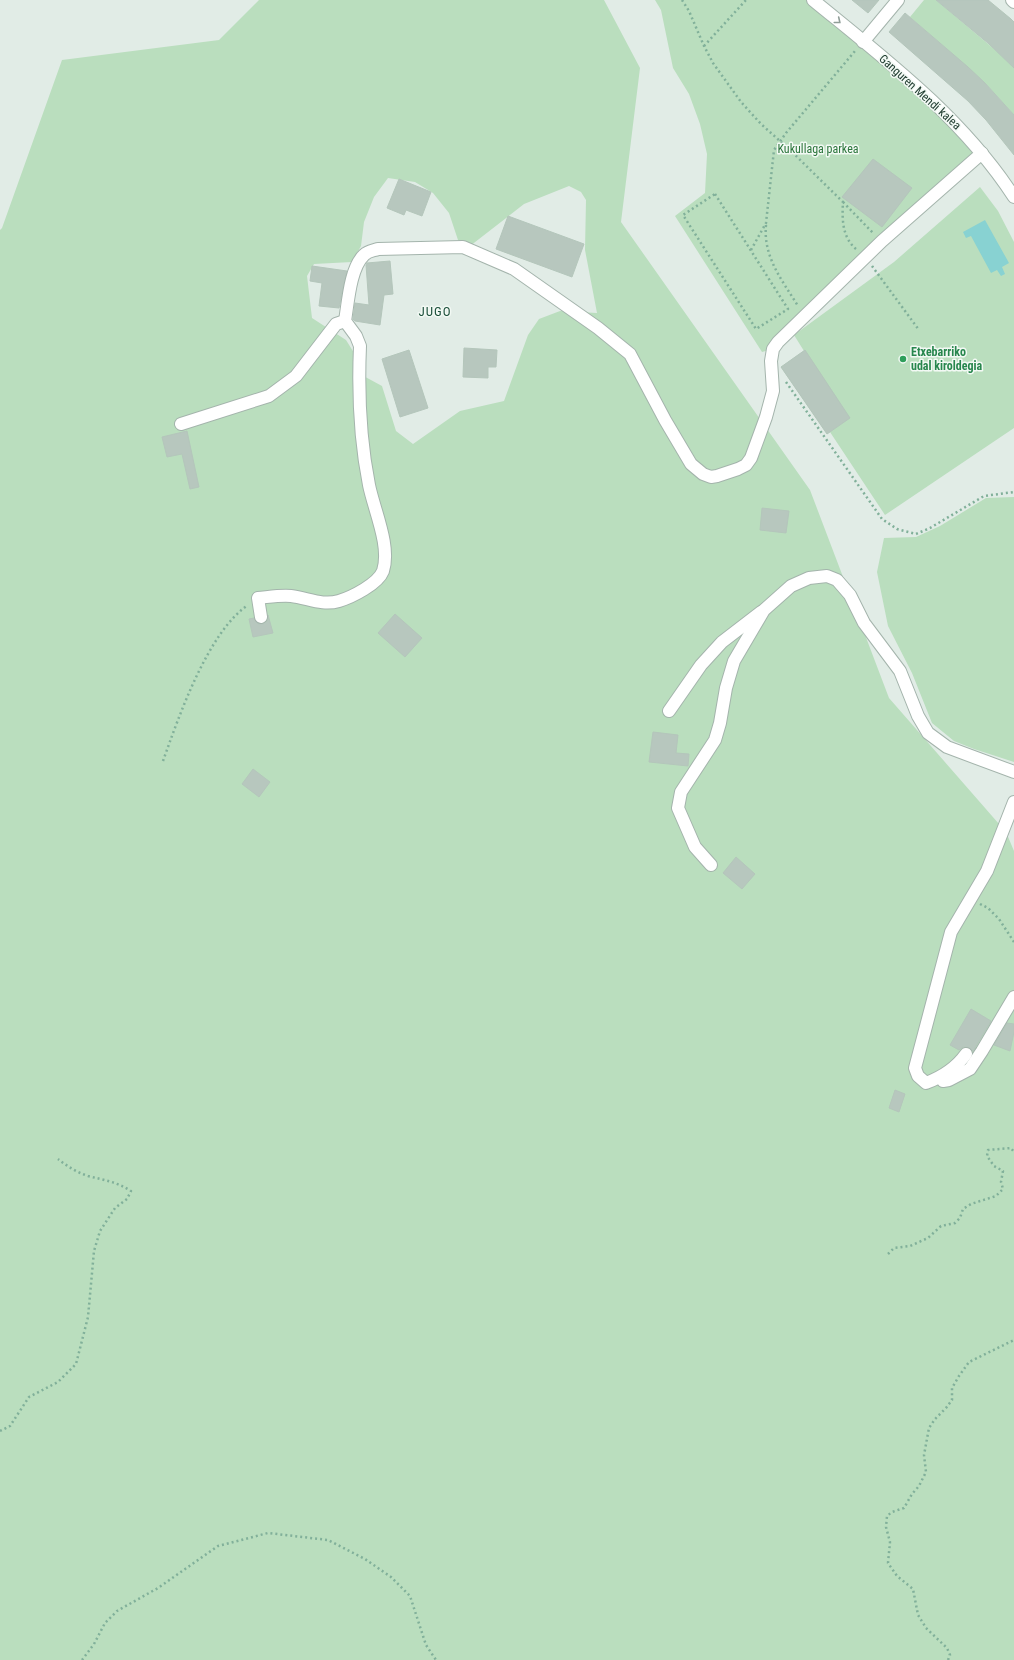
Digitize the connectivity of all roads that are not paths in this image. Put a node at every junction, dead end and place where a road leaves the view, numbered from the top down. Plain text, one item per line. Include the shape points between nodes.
1 (813, 0) edge
2 (898, 0) edge
3 (1012, 0) edge
4 (1014, 2) edge
5 (864, 42) junction
6 (982, 153) junction
7 (1014, 197) edge
8 (345, 321) junction
9 (181, 424) dead end
10 (764, 610) junction
11 (261, 617) dead end
12 (669, 711) dead end
13 (1014, 772) edge
14 (1014, 802) edge
15 (711, 865) dead end
16 (1014, 997) edge
17 (966, 1054) dead end
18 (926, 1083) junction

1 -> 5 street, Ganguren Mendi kalea
2 - 5 street
3 - 4 street
5 - 6 street, Ganguren Mendi kalea via 934,102
6 - 7 street, Ganguren Mendi kalea
6 - 8 street via 882,241 778,342 773,349 771,361 774,392 752,458 746,465 717,476 703,474 691,464 630,354 598,328 514,269 463,247 378,249 369,252 357,264
8 - 9 street via 336,324 296,376 269,396
8 - 11 street via 360,346 361,425 368,485 385,554 383,570 373,583 338,601 321,603 291,596 258,598
10 - 12 street via 722,642 700,665
10 - 13 street via 791,586 810,578 827,576 837,580 850,595 864,623 900,671 918,716 928,733 947,747
10 - 15 street via 734,661 715,740 681,792 678,808 695,847
14 - 18 street via 987,871 951,932 915,1068 918,1076
16 - 18 street via 970,1069 949,1080
17 - 18 street via 951,1070

